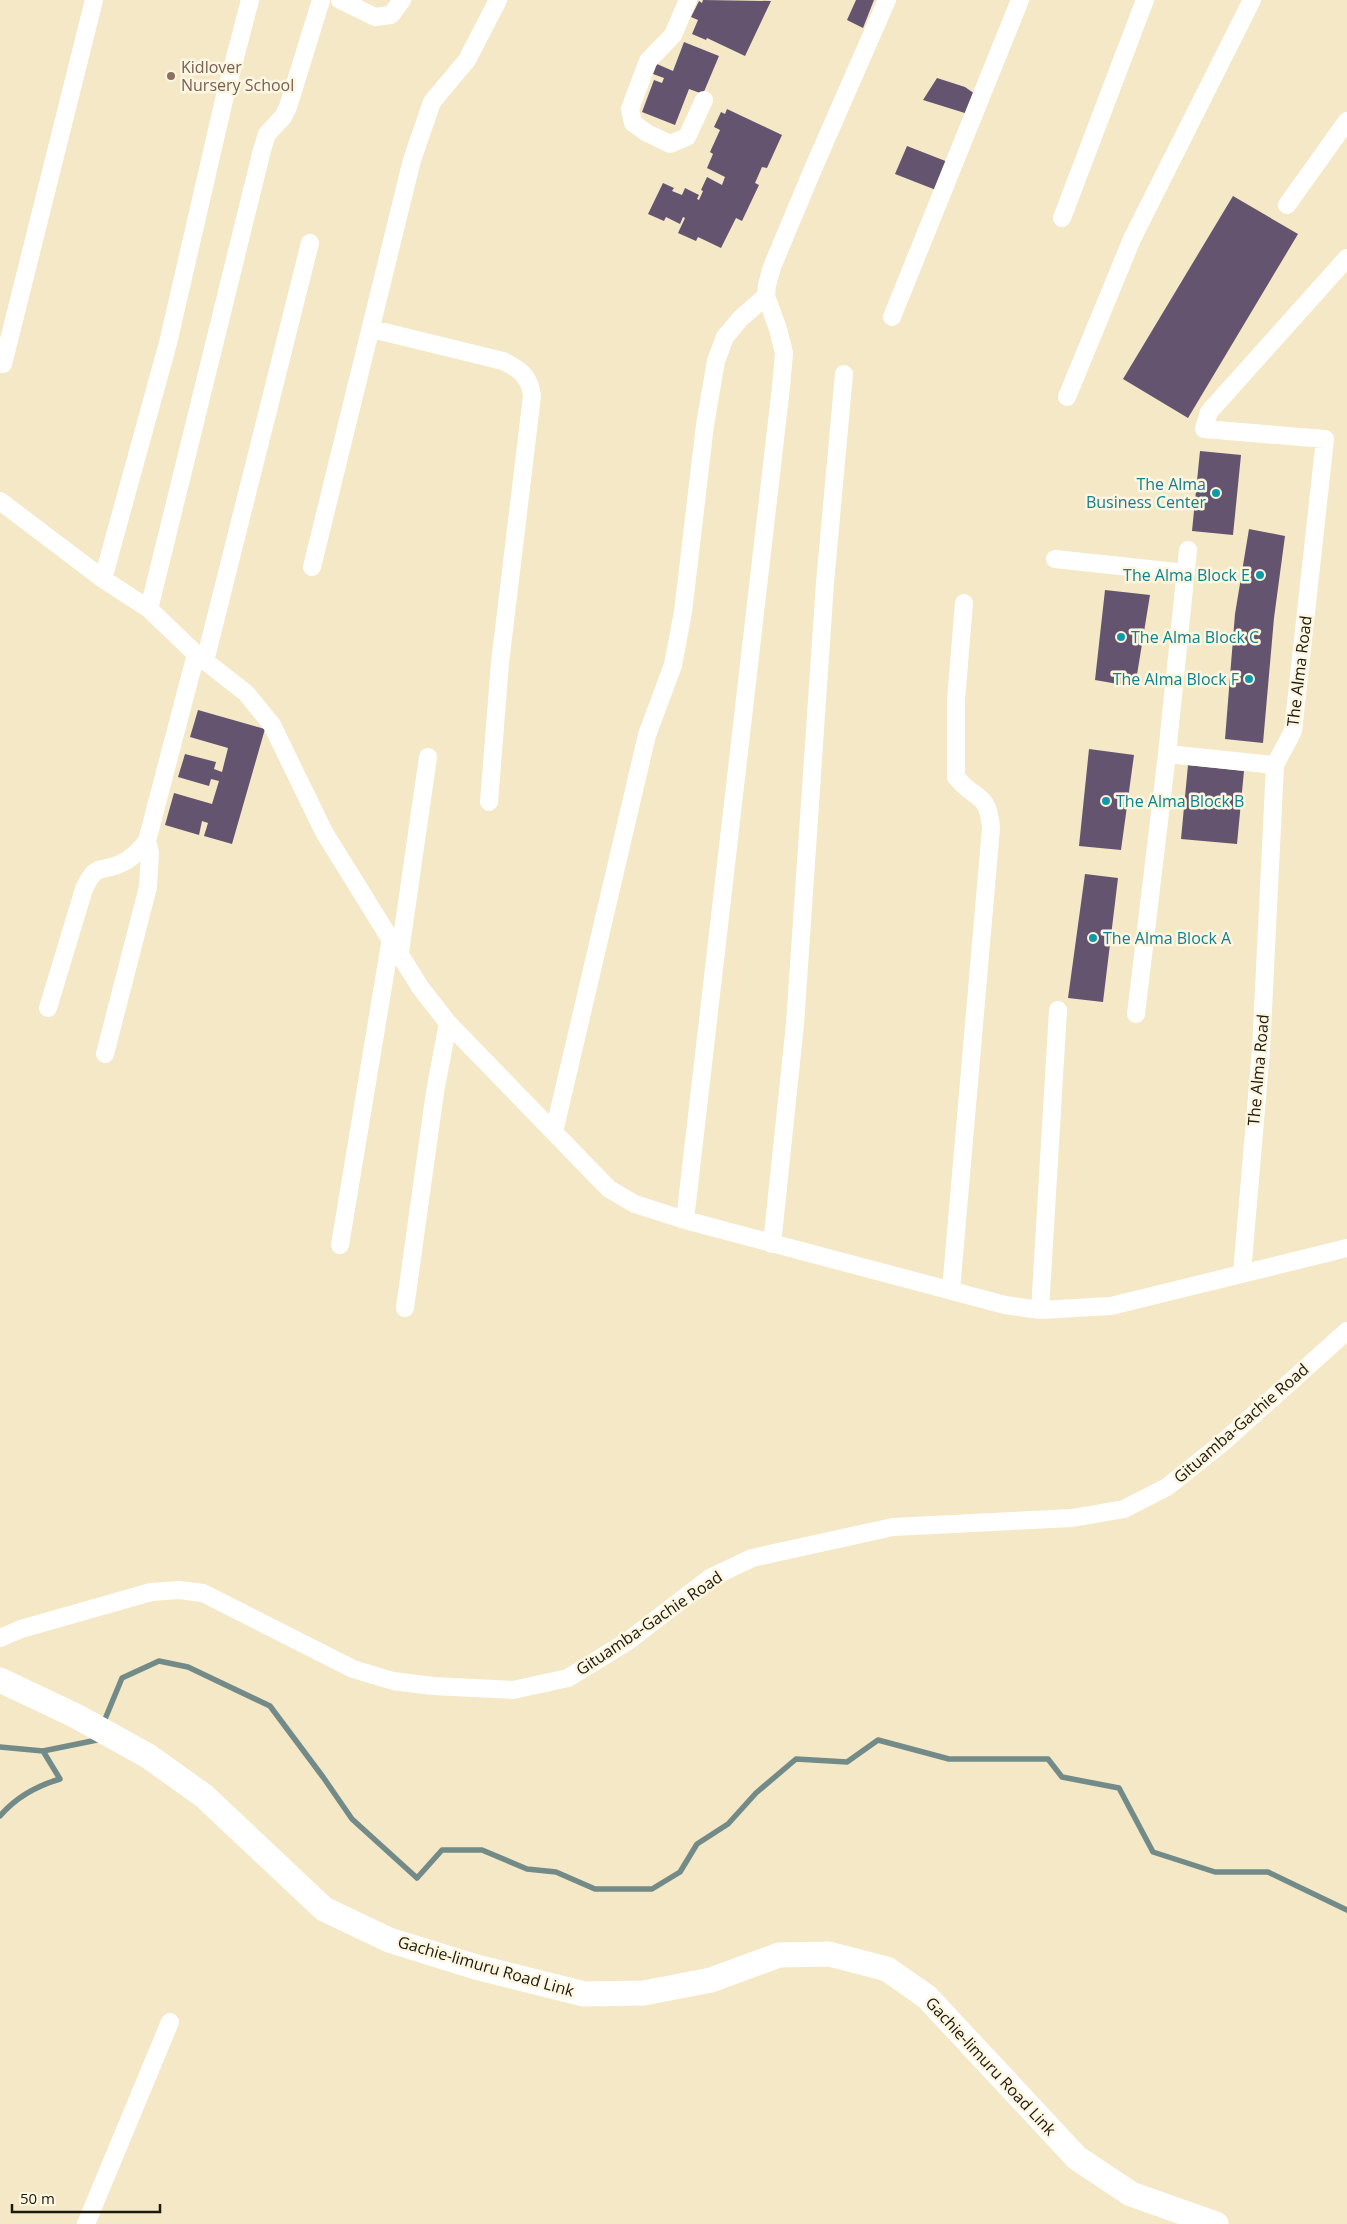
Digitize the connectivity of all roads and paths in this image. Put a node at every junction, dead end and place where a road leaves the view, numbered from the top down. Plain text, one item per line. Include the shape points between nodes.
1 (94, 0) edge
2 (250, 0) edge
3 (320, 0) edge
4 (340, 0) edge
5 (402, 0) edge
6 (498, 0) edge
7 (688, 0) edge
8 (887, 0) edge
9 (1020, 0) edge
10 (1145, 0) edge
11 (1252, 0) edge
12 (704, 100) dead end
13 (1347, 120) edge
14 (1286, 205) dead end
15 (1062, 218) dead end
16 (310, 243) dead end
17 (1347, 258) edge
18 (766, 296) junction
19 (892, 316) dead end
20 (372, 329) junction
21 (3, 364) dead end
22 (844, 374) dead end
23 (1067, 397) dead end
24 (0, 501) edge
25 (1188, 550) dead end
26 (1055, 559) dead end
27 (312, 567) dead end
28 (1186, 573) junction
29 (103, 579) junction
30 (964, 603) dead end
31 (149, 609) junction
32 (200, 657) junction
33 (1167, 754) junction
34 (428, 757) dead end
35 (1275, 765) junction
36 (489, 802) dead end
37 (147, 841) junction
38 (396, 945) junction
39 (48, 1008) dead end
40 (1058, 1010) dead end
41 (1136, 1014) dead end
42 (448, 1023) junction
43 (104, 1054) dead end
44 (554, 1132) junction
45 (685, 1220) junction
46 (772, 1244) junction
47 (340, 1245) dead end
48 (1347, 1248) edge
49 (1242, 1273) junction
50 (951, 1290) junction
51 (405, 1308) dead end
52 (1040, 1310) junction
53 (1347, 1331) edge
54 (0, 1638) edge
55 (0, 1680) edge
56 (170, 2022) dead end
57 (86, 2224) edge
58 (1216, 2224) edge

1 - 21 street
2 - 29 street via 168,343
3 - 31 street via 288,107 267,134 262,150
4 - 5 street via 375,18 391,15
6 - 20 street via 466,60 432,102 412,160
7 - 12 street via 673,35 648,61 630,109 633,123 670,144 687,137
8 - 18 street via 772,267
9 - 19 street
10 - 15 street
11 - 23 street via 1132,239
13 - 14 street
16 - 32 street
17 - 35 street, The Alma Road via 1209,412 1204,429 1325,439 1293,731
18 - 44 street via 740,318 725,337 716,361 705,425 684,612 673,665 647,734
18 - 45 street via 784,353
20 - 27 street
20 - 36 street via 503,361 516,367 531,384 500,663
22 - 46 street via 820,652 795,1024
24 - 29 street
25 - 28 street
26 - 28 street
28 - 33 street
29 - 31 street
30 - 50 street via 956,700 956,777 985,801 991,828
31 - 32 street
32 - 37 street
32 - 38 street via 246,693 272,725 324,832
33 - 35 street
33 - 41 street
34 - 38 street
35 - 49 street, The Alma Road via 1262,1050
37 - 39 street via 137,854 120,864 101,868 91,876 84,889
37 - 43 street via 150,853 148,887
38 - 42 street via 420,987
38 - 47 street
40 - 52 street
42 - 44 street
42 - 51 street via 433,1101
44 - 45 street via 609,1189 635,1204
45 - 46 street
46 - 50 street
48 - 49 street
49 - 52 street via 1111,1306
50 - 52 street
53 - 54 street, Gituamba-Gachie Road via 1221,1444 1167,1487 1124,1509 1072,1518 892,1527 752,1558 710,1578 628,1641 568,1678 513,1690 393,1681 353,1669 203,1593 179,1590 143,1594
55 - 58 main road, Gachie-limuru Road Link via 148,1756 204,1796 324,1908 389,1940 476,1967 584,1994 644,1993 701,1982 780,1955 829,1954 887,1970 927,1997 1077,2158 1131,2194
56 - 57 street

